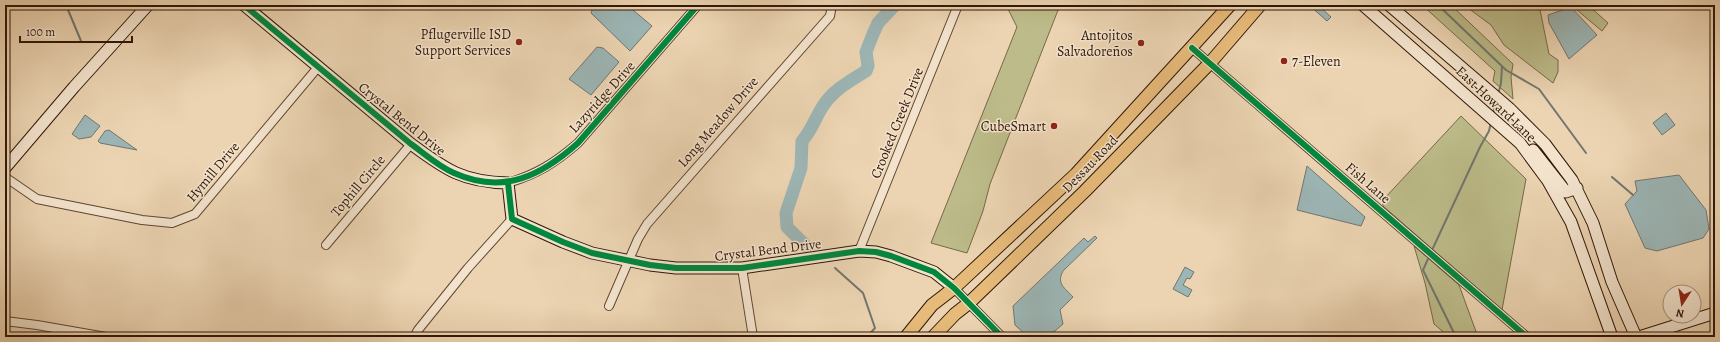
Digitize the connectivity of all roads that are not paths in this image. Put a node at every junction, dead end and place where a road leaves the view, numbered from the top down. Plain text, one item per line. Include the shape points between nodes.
1 (148, 5) edge
2 (244, 5) edge
3 (698, 5) edge
4 (832, 5) edge
5 (958, 5) edge
6 (1230, 5) edge
7 (1260, 5) edge
8 (1363, 5) edge
9 (1389, 5) edge
10 (1192, 48) junction
11 (1210, 63) junction
12 (319, 66) junction
13 (1520, 143) junction
14 (411, 144) junction
15 (5, 168) edge
16 (5, 177) edge
17 (508, 182) junction
18 (1577, 188) junction
19 (512, 219) junction
20 (326, 245) dead end
21 (859, 251) junction
22 (630, 261) junction
23 (742, 268) junction
24 (954, 288) junction
25 (969, 303) junction
26 (610, 306) dead end
27 (1715, 314) edge
28 (5, 321) edge
29 (106, 337) edge
30 (414, 337) edge
31 (753, 337) edge
32 (906, 337) edge
33 (933, 337) edge
34 (1002, 337) edge
35 (1527, 337) edge
36 (1612, 337) edge
37 (1638, 337) edge

1 - 15 street
2 - 12 street, Crystal Bend Drive
3 - 17 street, Lazyridge Drive via 578,143 546,168
4 - 22 street, Long Meadow Drive via 830,16 647,224
5 - 21 street, Crooked Creek Drive
6 - 10 main road, Dessau Road
7 - 11 main road, Dessau Road
8 - 13 street, East Howard Lane
9 - 18 street, East Howard Lane via 1510,109 1545,144
10 - 11 street, Fish Lane
10 - 24 main road, Dessau Road via 1076,174
11 - 25 main road, Dessau Road via 1085,191
11 - 35 street, Fish Lane
12 - 14 street, Crystal Bend Drive
12 - 16 street, Hymill Drive via 195,214 172,224 37,199
13 - 18 street via 1535,151 1566,192
13 - 36 street, East Howard Lane via 1548,182 1571,222
14 - 17 street, Crystal Bend Drive via 454,173 480,181
14 - 20 street, Tophill Circle
17 - 19 street
18 - 37 street, East Howard Lane via 1593,223 1612,282
19 - 22 street, Crystal Bend Drive via 584,250
19 - 30 street via 468,268
21 - 23 street, Crystal Bend Drive
21 - 24 street, Crystal Bend Drive via 891,256 934,272
22 - 23 street, Crystal Bend Drive via 676,268
22 - 26 street, Long Meadow Drive
23 - 31 street
24 - 25 street
24 - 32 main road, Dessau Road via 932,305
25 - 33 main road, Dessau Road
25 - 34 street
27 - 37 street
28 - 29 street

